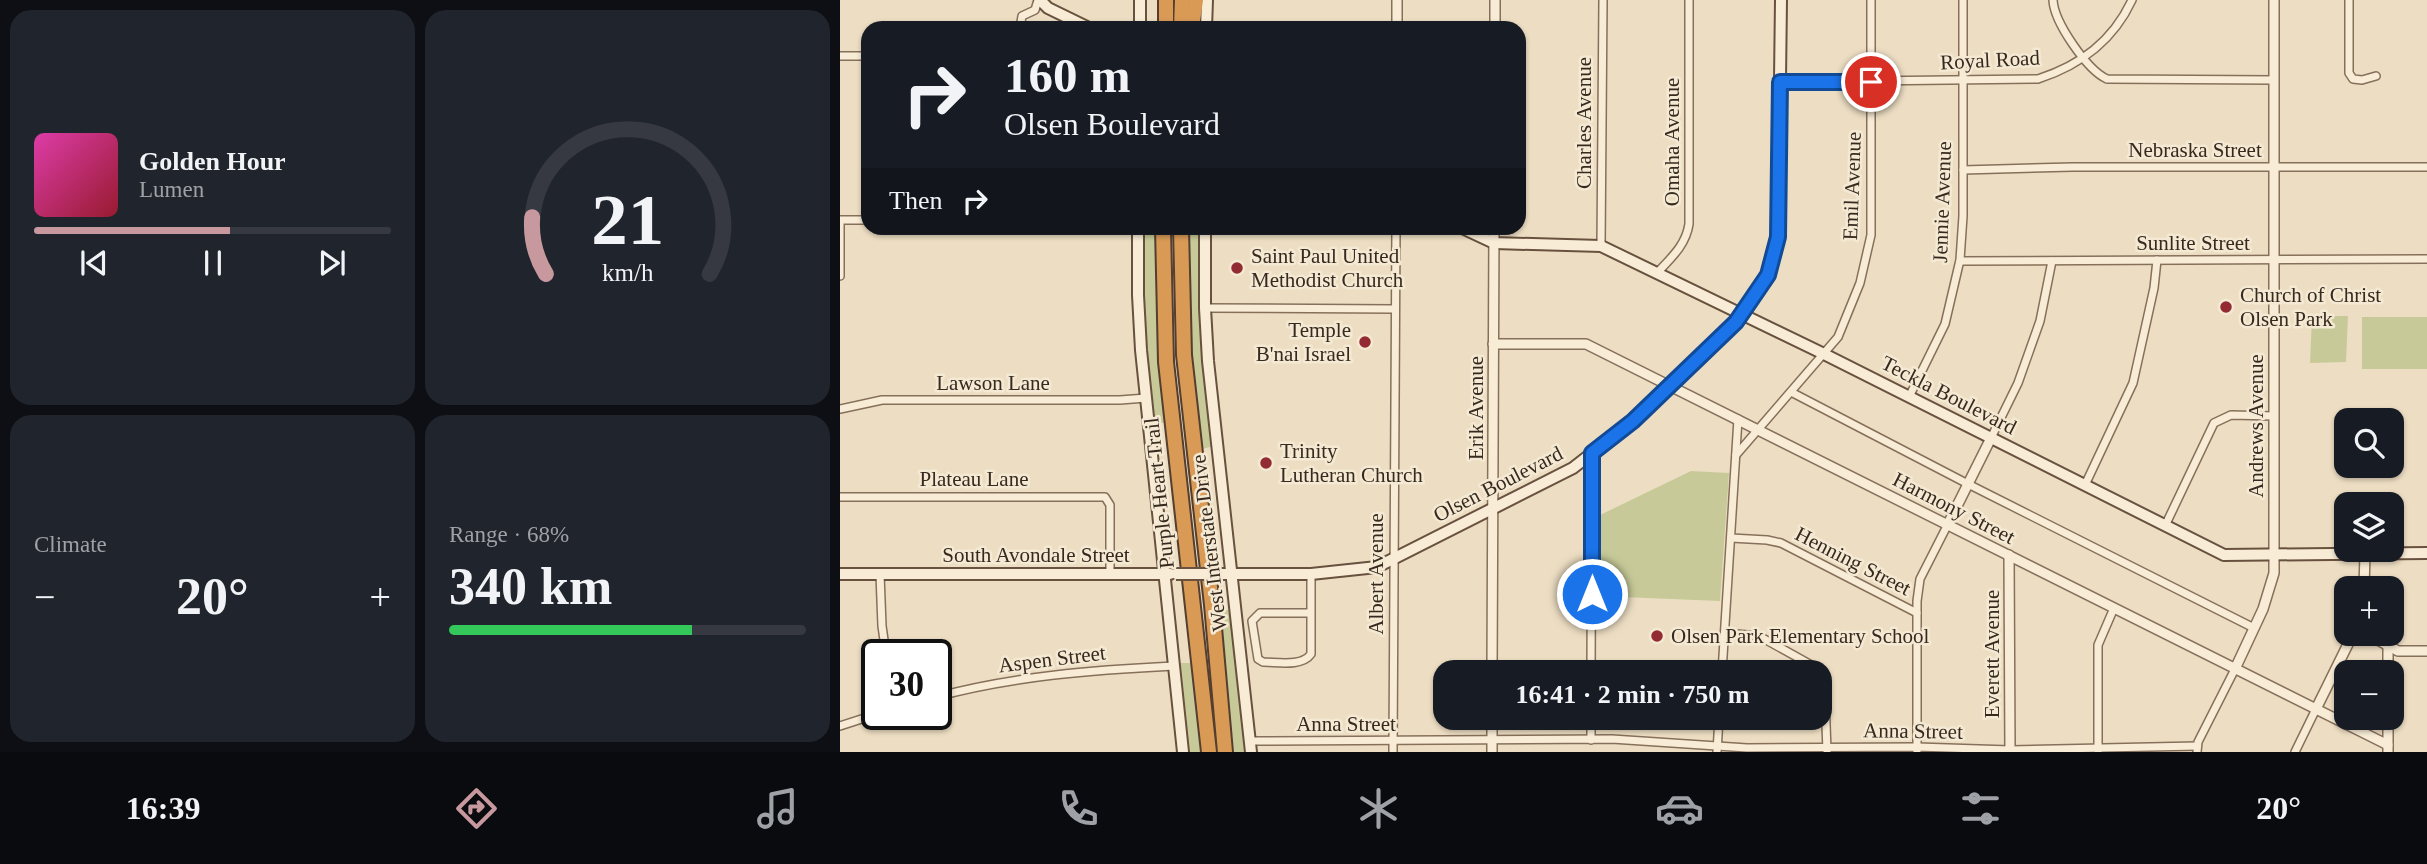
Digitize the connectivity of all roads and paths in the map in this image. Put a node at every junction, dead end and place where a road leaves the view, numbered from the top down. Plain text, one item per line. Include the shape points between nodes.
1 (1039, 0) edge
2 (1140, 0) edge
3 (1166, 0) edge
4 (1182, 0) edge
5 (1196, 0) edge
6 (1207, 0) edge
7 (1397, 0) edge
8 (1495, 0) edge
9 (1602, 0) edge
10 (1689, 0) edge
11 (1781, 0) edge
12 (1871, 0) edge
13 (1963, 0) edge
14 (2053, 0) edge
15 (2133, 0) edge
16 (2274, 0) edge
17 (2349, 0) edge
18 (1034, 12) junction
19 (1059, 14) junction
20 (1021, 21) edge
21 (1074, 21) edge
22 (1140, 21) edge
23 (1166, 21) edge
24 (1181, 21) edge
25 (1193, 21) edge
26 (1206, 21) edge
27 (1397, 21) edge
28 (1495, 21) edge
29 (861, 56) edge
30 (840, 57) edge
31 (2084, 58) junction
32 (2376, 76) dead end
33 (2274, 80) junction
34 (1963, 81) junction
35 (1780, 82) junction
36 (1871, 82) junction
37 (2274, 167) junction
38 (2427, 167) edge
39 (1963, 170) junction
40 (840, 220) edge
41 (861, 220) edge
42 (1138, 235) edge
43 (1162, 235) edge
44 (1181, 235) edge
45 (1205, 235) edge
46 (1396, 235) edge
47 (1476, 235) edge
48 (1494, 235) edge
49 (1493, 243) junction
50 (1601, 246) junction
51 (2427, 259) edge
52 (2274, 260) junction
53 (1960, 261) junction
54 (2052, 261) junction
55 (2157, 261) junction
56 (1657, 273) junction
57 (840, 276) edge
58 (1205, 308) junction
59 (1395, 309) junction
60 (1741, 316) junction
61 (1493, 344) junction
62 (1824, 354) junction
63 (1669, 385) junction
64 (1791, 392) junction
65 (1909, 397) junction
66 (1146, 398) junction
67 (840, 409) edge
68 (2274, 416) junction
69 (1738, 419) junction
70 (1759, 430) junction
71 (1991, 438) junction
72 (1592, 453) junction
73 (1736, 455) junction
74 (1968, 484) junction
75 (2085, 485) junction
76 (840, 497) edge
77 (1493, 509) junction
78 (1948, 524) junction
79 (2165, 526) junction
80 (1731, 538) junction
81 (2404, 553) edge
82 (2427, 553) edge
83 (2334, 554) edge
84 (2009, 555) junction
85 (2274, 555) junction
86 (1394, 559) junction
87 (1110, 574) junction
88 (1164, 574) junction
89 (1227, 574) junction
90 (1311, 574) junction
91 (840, 575) edge
92 (880, 575) junction
93 (2114, 608) junction
94 (1311, 613) junction
95 (1917, 613) junction
96 (2254, 628) junction
97 (1725, 633) junction
98 (884, 639) edge
99 (2347, 646) edge
100 (2390, 646) edge
101 (2427, 651) edge
102 (1492, 660) edge
103 (1591, 660) edge
104 (1723, 660) edge
105 (1174, 666) junction
106 (2235, 668) junction
107 (952, 693) edge
108 (2316, 709) junction
109 (861, 719) edge
110 (840, 726) edge
111 (1492, 730) edge
112 (1591, 730) edge
113 (1718, 730) edge
114 (2388, 730) edge
115 (1591, 740) junction
116 (1301, 741) junction
117 (1393, 741) junction
118 (1492, 741) junction
119 (1250, 747) edge
120 (1717, 749) edge
121 (2098, 749) edge
122 (2197, 749) edge
123 (2388, 749) edge
124 (1827, 750) edge
125 (1917, 750) edge
126 (2010, 751) edge
127 (1183, 752) edge
128 (1208, 752) edge
129 (1228, 752) edge
130 (1301, 752) edge
131 (1393, 752) edge
132 (1492, 752) edge
133 (2295, 752) edge

1 - 18 street
1 - 19 main road
2 - 22 main road
3 - 23 highway
4 - 24 highway
5 - 25 highway
6 - 26 main road
7 - 27 street
8 - 28 street
9 - 50 street, Charles Avenue
10 - 56 street, Omaha Avenue via 1689,224 1681,247
11 - 35 main road, Olsen Boulevard
12 - 36 street, Emil Avenue
13 - 34 street, Jennie Avenue
14 - 31 street via 2056,16
15 - 31 street, Royal Road via 2113,33
16 - 33 street, Andrews Avenue
17 - 32 street via 2349,74 2362,80
18 - 19 street
18 - 20 street via 1022,16
19 - 21 main road
29 - 30 street
31 - 33 street via 2100,75 2116,80
31 - 34 street, Royal Road via 2038,79
33 - 37 street, Andrews Avenue
34 - 36 street, Royal Road
34 - 39 street, Jennie Avenue
35 - 36 street, Royal Road
35 - 60 main road, Olsen Boulevard via 1778,237 1768,275
36 - 62 street, Emil Avenue via 1871,235 1860,283 1838,337
37 - 38 street, Nebraska Street
37 - 39 street, Nebraska Street
37 - 52 street, Andrews Avenue
39 - 53 street, Jennie Avenue
40 - 41 street
40 - 57 street
42 - 66 main road
43 - 128 highway, Purple Heart Trail via 1166,362
44 - 129 highway, Purple Heart Trail via 1184,355
45 - 58 main road, West Interstate Drive
46 - 59 street, Albert Avenue
47 - 49 main road, Teckla Boulevard
48 - 49 street, Erik Avenue
49 - 50 main road, Teckla Boulevard
49 - 61 street, Erik Avenue
50 - 56 main road, Teckla Boulevard
51 - 52 street, Sunlite Street
52 - 55 street, Sunlite Street
52 - 68 street, Andrews Avenue
53 - 54 street, Sunlite Street
53 - 65 street, Jennie Avenue via 1945,324
54 - 55 street, Sunlite Street
54 - 71 street via 2040,321 2018,383
55 - 75 street via 2133,383
56 - 60 main road, Teckla Boulevard
58 - 59 street
58 - 89 main road, West Interstate Drive
59 - 86 street, Albert Avenue
60 - 62 main road, Teckla Boulevard
60 - 63 main road, Olsen Boulevard
61 - 63 street, Harmony Street via 1586,344
61 - 77 street, Erik Avenue
62 - 64 street, Emil Avenue
62 - 65 main road, Teckla Boulevard
63 - 69 street, Harmony Street
63 - 72 main road, Olsen Boulevard
64 - 70 street, Emil Avenue
64 - 74 street
65 - 71 main road, Teckla Boulevard
66 - 67 street, Lawson Lane via 882,400
66 - 88 main road
68 - 79 street via 2231,415 2214,423
68 - 85 street, Andrews Avenue
69 - 70 street, Harmony Street
69 - 73 street
70 - 73 street, Emil Avenue
70 - 78 street, Harmony Street
71 - 74 street
71 - 75 main road, Teckla Boulevard
72 - 77 main road, Olsen Boulevard via 1573,468
72 - 103 street
73 - 80 street
74 - 78 street
74 - 96 street
75 - 79 main road, Teckla Boulevard
76 - 87 street, Plateau Lane via 1101,496 1110,505
77 - 86 main road, Olsen Boulevard
77 - 102 street, Erik Avenue
78 - 84 street, Harmony Street
78 - 95 street via 1920,579
79 - 85 main road, Teckla Boulevard via 2224,555
80 - 95 street, Henning Street via 1781,543
80 - 97 street
81 - 82 main road, Teckla Boulevard
83 - 85 main road, Teckla Boulevard
84 - 93 street, Harmony Street
84 - 126 street, Everett Avenue
85 - 96 street, Andrews Avenue via 2274,573
86 - 90 main road, Olsen Boulevard via 1377,567
86 - 117 street, Albert Avenue
87 - 88 main road, South Avondale Street
87 - 92 main road, South Avondale Street
88 - 89 main road, South Avondale Street, bridge
88 - 105 main road
89 - 90 main road, Olsen Boulevard
89 - 119 main road, West Interstate Drive
90 - 94 street
91 - 92 main road, South Avondale Street
92 - 98 street
93 - 106 street, Harmony Street
93 - 121 street via 2098,645
94 - 94 street via 1311,654 1307,659 1258,659 1255,617 1260,613
95 - 125 street
96 - 106 street, Andrews Avenue
97 - 104 street
97 - 124 street via 1759,636 1824,672
99 - 108 street
100 - 101 street via 2398,651
105 - 107 street, Aspen Street via 1052,675
105 - 127 main road
106 - 108 street, Harmony Street
106 - 122 street, Andrews Avenue
108 - 123 street, Harmony Street
108 - 133 street
109 - 110 street
111 - 118 street
112 - 115 street
113 - 120 street
114 - 123 street
115 - 118 street, Anna Street
115 - 120 street, Anna Street
116 - 117 street, Anna Street
116 - 119 street, Anna Street
116 - 130 street
117 - 118 street, Anna Street
117 - 131 street, Albert Avenue
118 - 132 street
120 - 124 street, Anna Street
121 - 122 street, Anna Street
121 - 126 street, Anna Street
124 - 125 street, Anna Street
125 - 126 street, Anna Street

